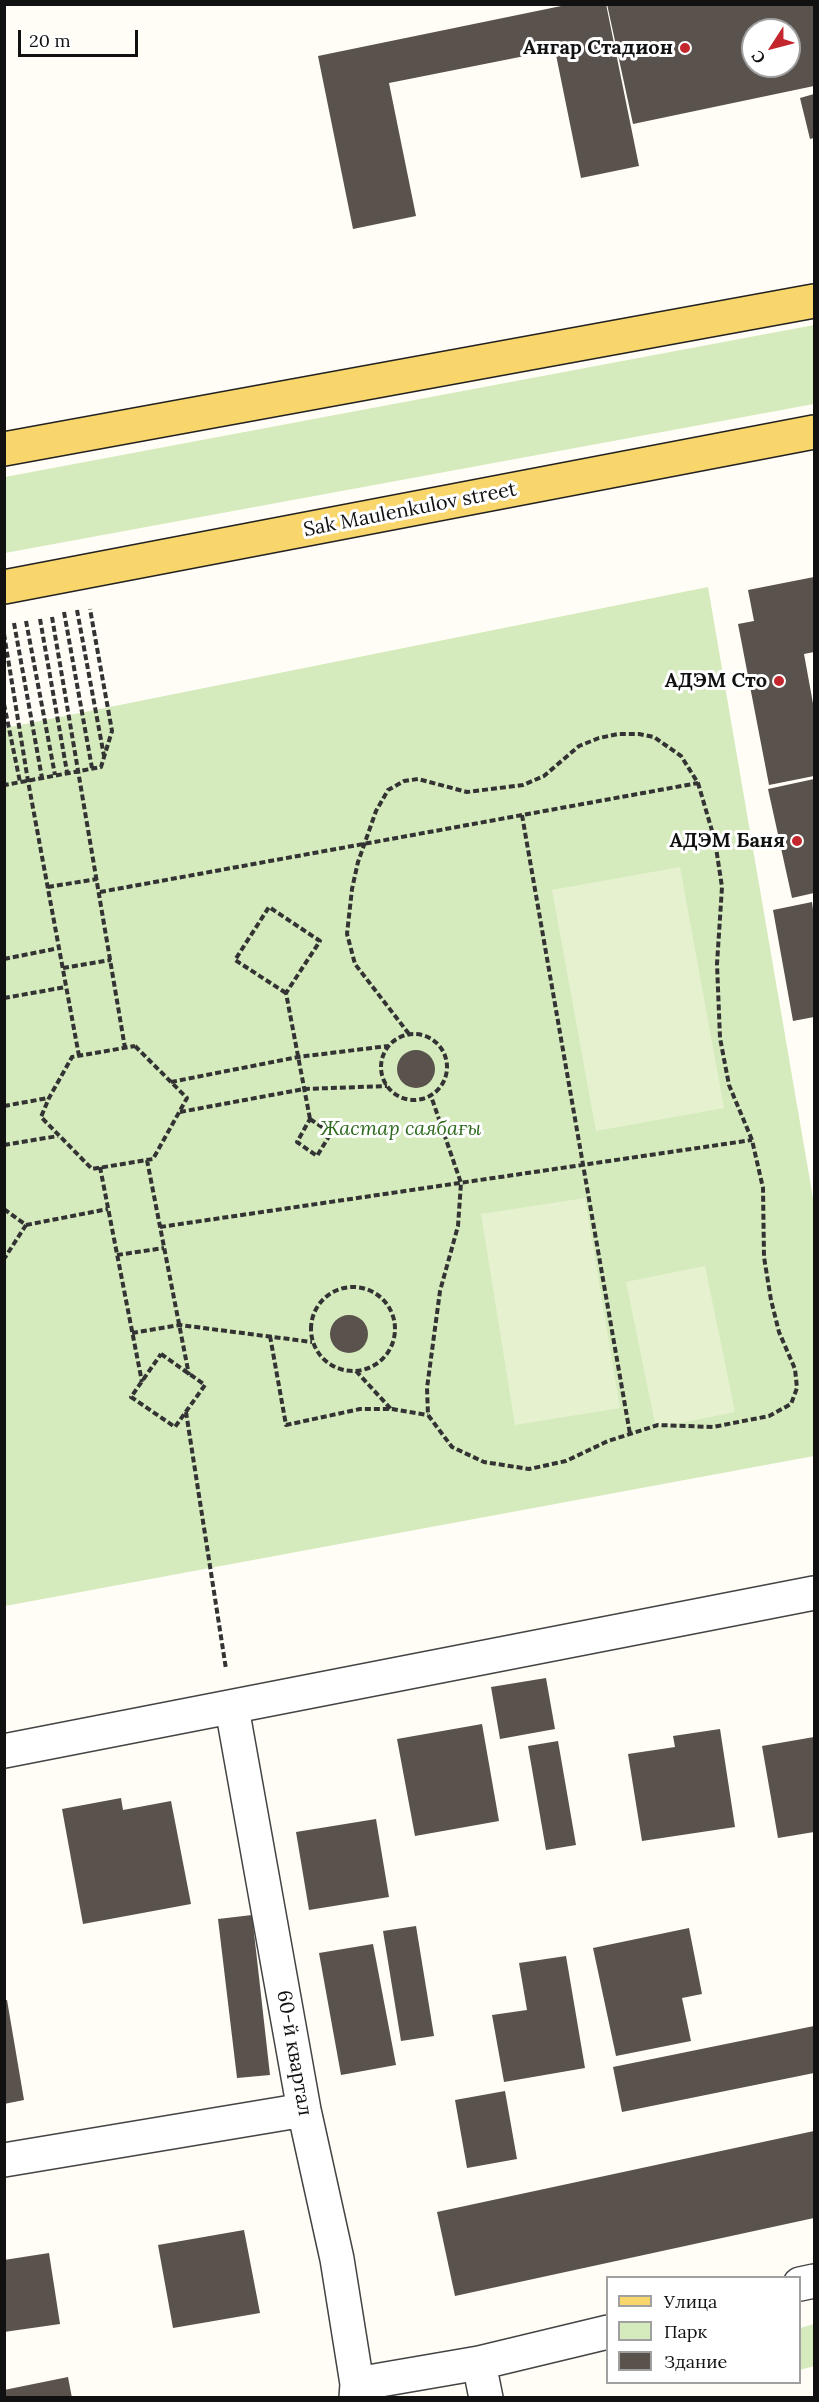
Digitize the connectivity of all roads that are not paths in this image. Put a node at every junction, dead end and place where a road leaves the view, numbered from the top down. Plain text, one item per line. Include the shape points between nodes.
1 (814, 301) edge
2 (814, 432) edge
3 (4, 449) edge
4 (4, 587) edge
5 (814, 1593) edge
6 (232, 1708) junction
7 (4, 1751) edge
8 (304, 2110) junction
9 (4, 2160) edge
10 (606, 2332) edge
11 (479, 2364) junction
12 (357, 2390) edge
13 (486, 2397) edge

1 - 3 main road
2 - 4 main road, Sak Maulenkulov street
5 - 6 street
6 - 7 street
6 - 8 street, 60-й квартал
8 - 9 street
8 - 12 street, 60-й квартал via 337,2259
10 - 11 street
11 - 12 street
11 - 13 street

